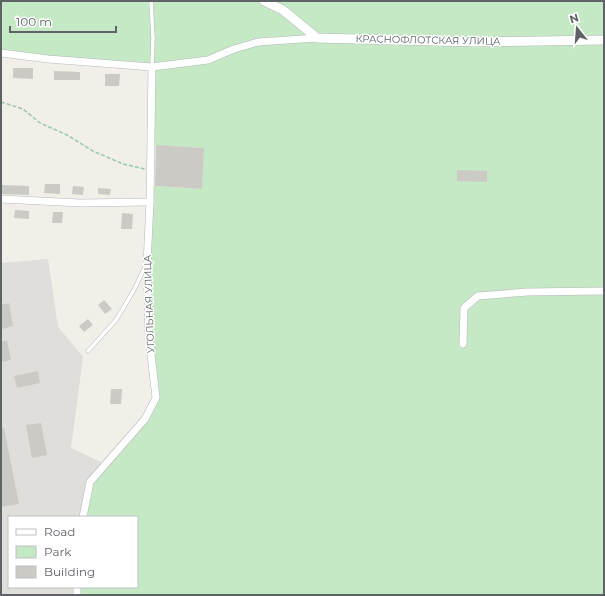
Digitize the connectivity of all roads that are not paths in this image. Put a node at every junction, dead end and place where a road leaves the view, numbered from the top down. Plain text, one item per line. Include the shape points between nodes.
1 (151, 1) edge
2 (264, 1) edge
3 (317, 38) junction
4 (604, 40) edge
5 (1, 53) edge
6 (152, 67) junction
7 (1, 199) edge
8 (150, 202) junction
9 (147, 264) junction
10 (604, 291) edge
11 (463, 344) dead end
12 (88, 351) dead end
13 (83, 516) edge

1 - 6 lane
2 - 3 street via 283,10
3 - 4 street, КРАСНОФЛОТСКАЯ УЛИЦА via 474,42
3 - 6 street via 258,42 208,60
5 - 6 street
6 - 8 street, УГОЛЬНАЯ УЛИЦА
7 - 8 street via 80,203
8 - 9 street, УГОЛЬНАЯ УЛИЦА
9 - 12 lane via 116,320
9 - 13 street, УГОЛЬНАЯ УЛИЦА via 149,337 156,398 145,419 90,482
10 - 11 street via 527,292 478,296 464,308

